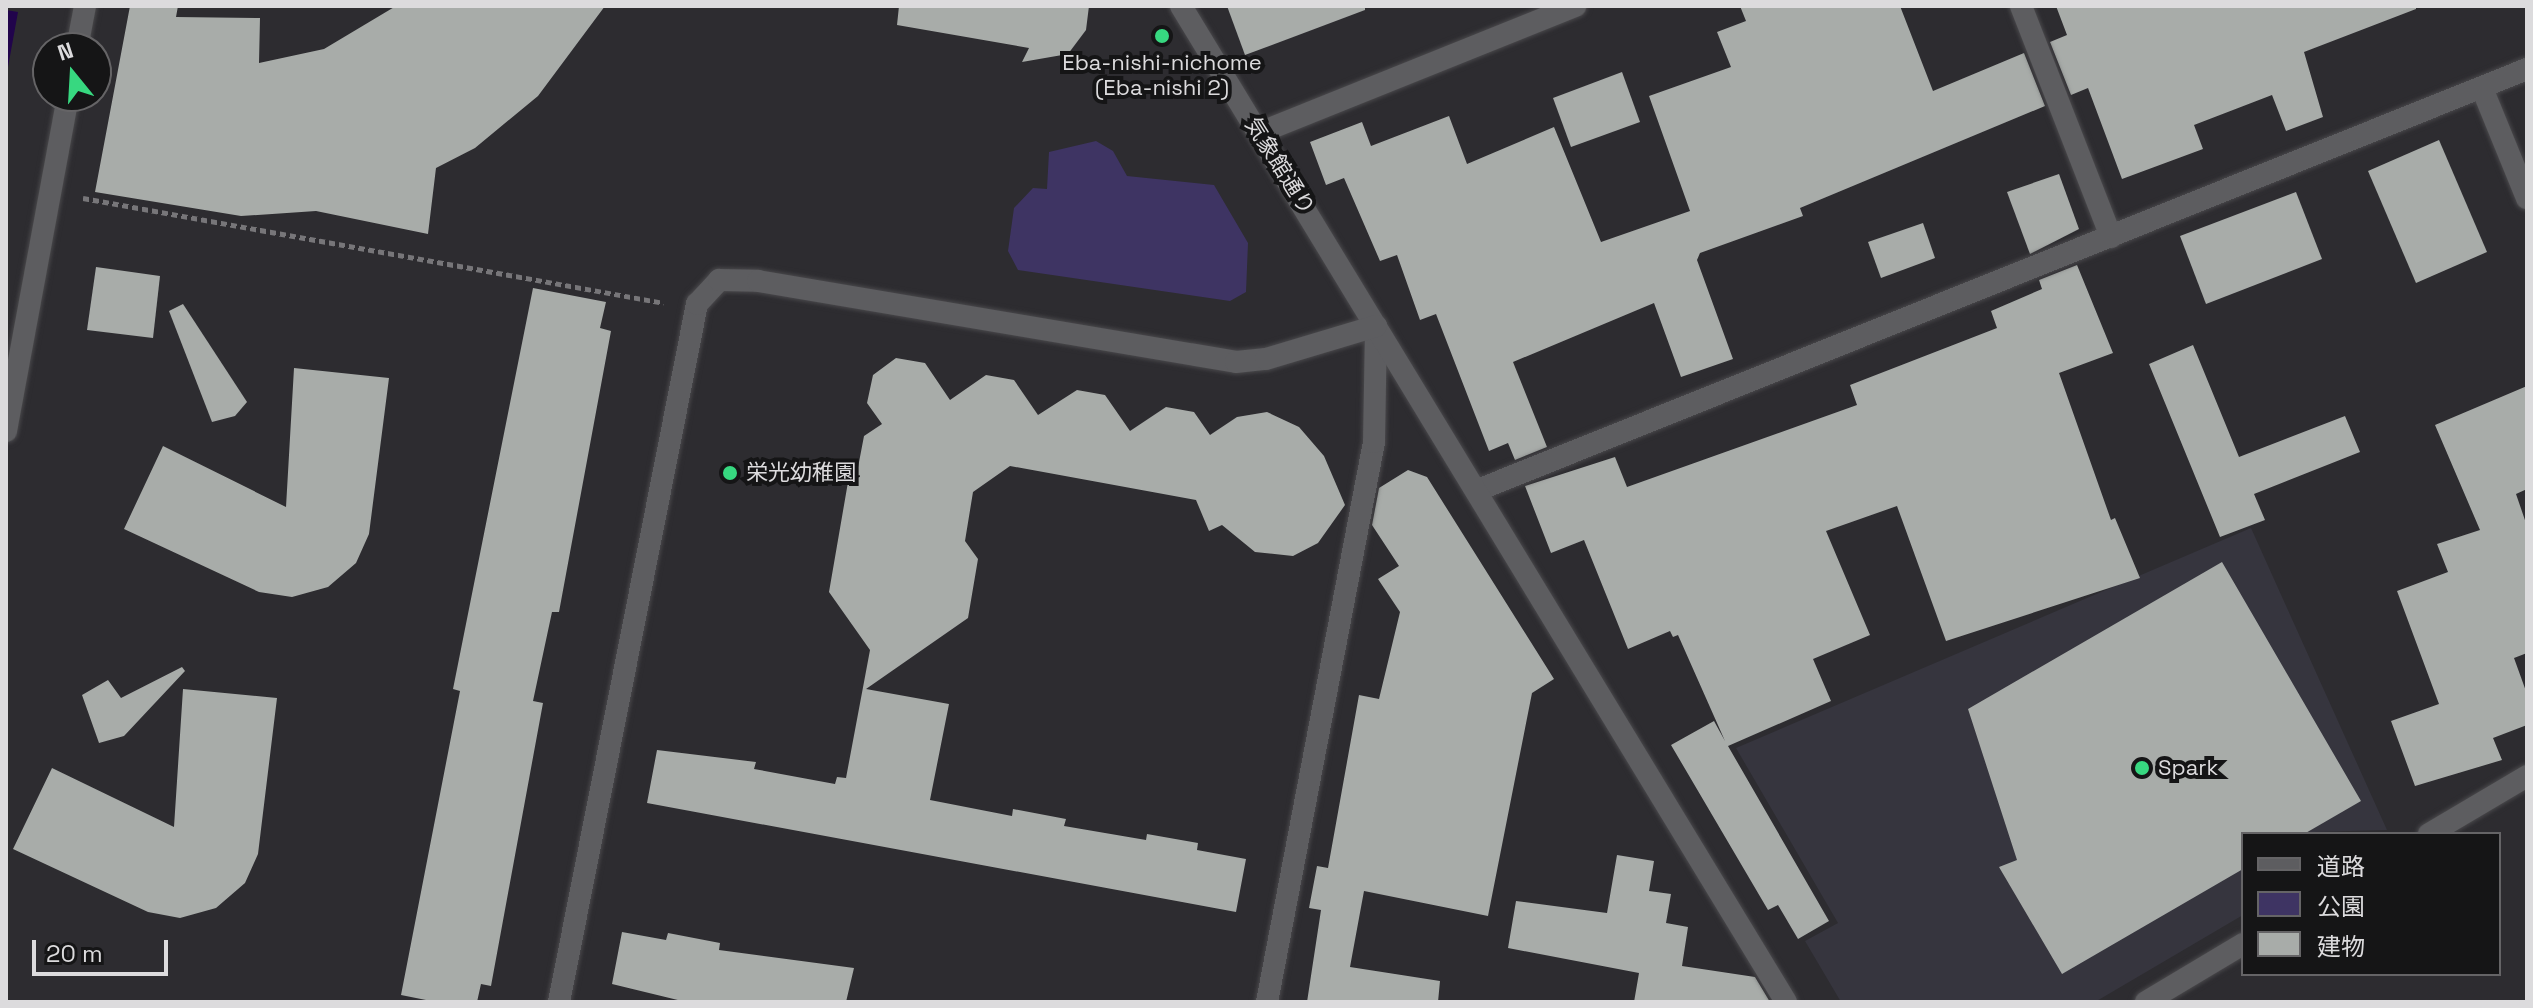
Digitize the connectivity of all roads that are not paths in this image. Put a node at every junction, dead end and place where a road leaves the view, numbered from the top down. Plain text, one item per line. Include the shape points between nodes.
1 (85, 6) edge
2 (1181, 6) edge
3 (1575, 6) edge
4 (2021, 6) edge
5 (80, 32) edge
6 (2527, 69) edge
7 (2482, 88) junction
8 (65, 112) edge
9 (1259, 133) junction
10 (2527, 198) edge
11 (2111, 237) junction
12 (1376, 326) junction
13 (6, 431) edge
14 (1478, 490) junction
15 (2527, 776) edge
16 (2432, 832) edge
17 (2241, 945) edge
18 (559, 1002) edge
19 (1267, 1002) edge
20 (1786, 1002) edge
21 (2146, 1002) edge

1 - 5 street
2 - 9 street, 気象館通り
3 - 9 street
4 - 11 street
6 - 7 street
7 - 10 street
7 - 11 street
8 - 13 street
9 - 12 street, 気象館通り
11 - 14 street
12 - 14 street, 気象館通り
12 - 18 street via 1266,359 1236,362 758,281 719,280 697,304
12 - 19 street via 1374,442
14 - 20 street, 気象館通り
15 - 16 street
17 - 21 street

